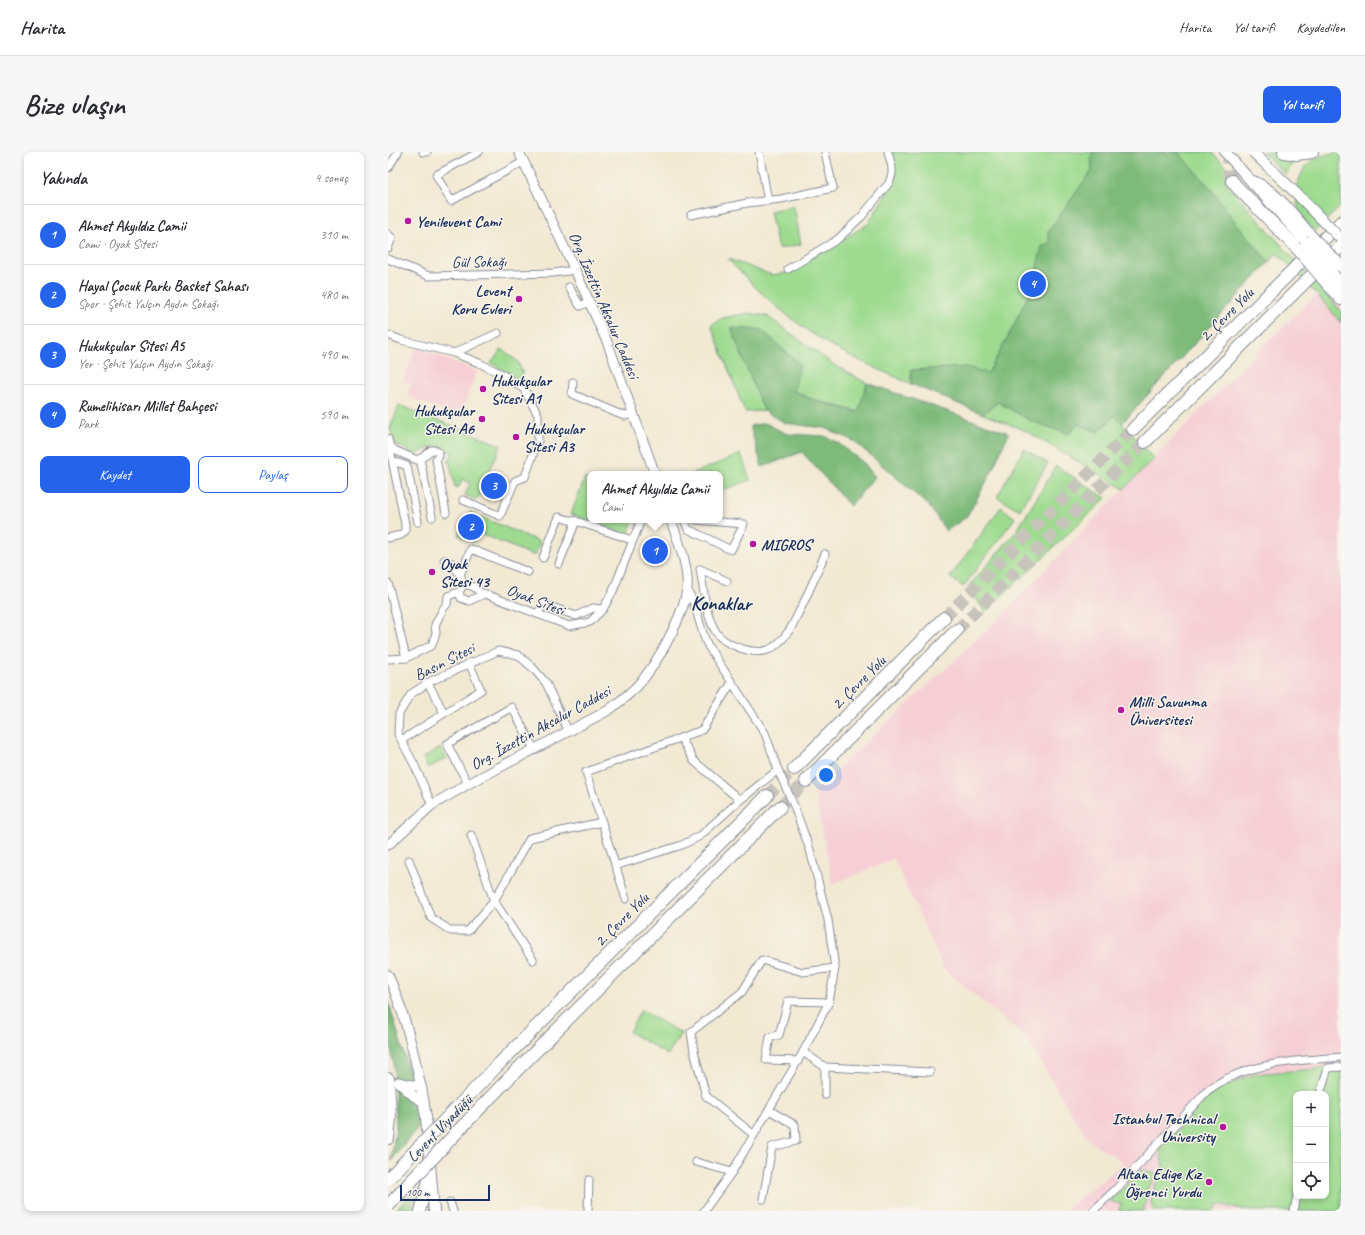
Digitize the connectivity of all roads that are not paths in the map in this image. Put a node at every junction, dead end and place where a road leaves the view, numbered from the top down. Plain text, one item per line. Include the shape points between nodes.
1 (398, 152) edge
2 (423, 152) edge
3 (427, 152) edge
4 (479, 152) edge
5 (519, 152) edge
6 (759, 152) edge
7 (825, 152) edge
8 (888, 152) edge
9 (1225, 152) edge
10 (1253, 152) edge
11 (1284, 152) edge
12 (1312, 152) edge
13 (523, 162) junction
14 (388, 168) edge
15 (1232, 181) tunnel mouth
16 (1253, 182) joint
17 (768, 201) junction
18 (691, 214) dead end
19 (1341, 222) edge
20 (388, 234) edge
21 (1341, 239) edge
22 (1341, 246) edge
23 (388, 248) edge
24 (388, 259) edge
25 (788, 269) dead end
26 (575, 270) junction
27 (1336, 273) edge
28 (1341, 284) edge
29 (568, 287) dead end
30 (1341, 298) edge
31 (589, 302) junction
32 (498, 333) dead end
33 (388, 335) edge
34 (454, 353) junction
35 (573, 382) dead end
36 (634, 414) junction
37 (1133, 429) tunnel mouth
38 (389, 442) edge
39 (1145, 442) tunnel mouth
40 (391, 458) edge
41 (420, 459) junction
42 (654, 471) edge
43 (463, 500) dead end
44 (446, 512) dead end
45 (432, 517) dead end
46 (576, 520) junction
47 (418, 522) dead end
48 (723, 522) edge
49 (640, 523) edge
50 (672, 523) edge
51 (685, 523) edge
52 (388, 538) edge
53 (632, 540) junction
54 (825, 554) dead end
55 (543, 558) dead end
56 (444, 560) dead end
57 (559, 564) dead end
58 (528, 572) dead end
59 (460, 575) junction
60 (727, 581) dead end
61 (388, 584) edge
62 (464, 584) junction
63 (687, 590) junction
64 (459, 592) junction
65 (440, 593) dead end
66 (484, 594) junction
67 (448, 596) junction
68 (603, 609) junction
69 (537, 614) junction
70 (944, 618) tunnel mouth
71 (957, 630) tunnel mouth
72 (406, 658) junction
73 (388, 659) edge
74 (469, 664) junction
75 (732, 682) junction
76 (428, 683) junction
77 (444, 713) junction
78 (568, 731) junction
79 (681, 738) junction
80 (402, 740) junction
81 (534, 750) junction
82 (794, 769) tunnel mouth
83 (778, 770) junction
84 (806, 781) tunnel mouth
85 (468, 784) junction
86 (767, 796) tunnel mouth
87 (740, 800) junction
88 (432, 805) junction
89 (780, 807) tunnel mouth
90 (602, 822) junction
91 (470, 834) dead end
92 (388, 845) edge
93 (409, 860) dead end
94 (615, 866) junction
95 (626, 899) dead end
96 (494, 901) junction
97 (533, 960) dead end
98 (835, 968) junction
99 (388, 976) edge
100 (829, 1002) junction
101 (803, 1052) junction
102 (1341, 1057) edge
103 (798, 1061) junction
104 (498, 1065) joint
105 (825, 1067) junction
106 (1341, 1067) edge
107 (930, 1072) dead end
108 (514, 1074) joint
109 (388, 1079) edge
110 (421, 1088) junction
111 (1321, 1091) edge
112 (825, 1096) dead end
113 (424, 1102) junction
114 (769, 1110) junction
115 (754, 1135) junction
116 (388, 1138) edge
117 (696, 1162) dead end
118 (430, 1171) junction
119 (732, 1172) junction
120 (388, 1180) edge
121 (589, 1180) dead end
122 (763, 1199) dead end
123 (1296, 1199) edge
124 (450, 1202) dead end
125 (388, 1206) edge
126 (420, 1211) edge
127 (423, 1211) edge
128 (428, 1211) edge
129 (434, 1211) edge
130 (453, 1211) edge
131 (588, 1211) edge
132 (704, 1211) edge
133 (1093, 1211) edge
134 (1294, 1211) edge

1 - 14 street
2 - 3 street
4 - 13 street via 436,174 450,201
5 - 13 main road, Org. İzzettin Aksalur Caddesi
6 - 17 street
7 - 17 street via 833,188
8 - 25 street via 892,167 889,183 862,216 838,239
9 - 16 main road
10 - 21 main road, bridge
11 - 12 highway
13 - 26 main road, Org. İzzettin Aksalur Caddesi
15 - 27 highway, bridge via 1298,250
16 - 27 highway, bridge via 1276,198
17 - 18 street
19 - 37 highway, 2. Çevre Yolu
20 - 23 street via 392,238
22 - 39 highway, 2. Çevre Yolu
24 - 26 street, Gül Sokağı via 429,276 553,273
26 - 31 main road, Org. İzzettin Aksalur Caddesi
27 - 28 main road
27 - 30 highway
29 - 31 street via 580,306
31 - 36 main road, Org. İzzettin Aksalur Caddesi
32 - 34 street
33 - 34 street
34 - 43 street via 502,374 524,389 538,415 538,441 525,477 515,481 500,516
35 - 36 street via 572,394 625,416
36 - 42 main road, Org. İzzettin Aksalur Caddesi
38 - 40 street
38 - 41 street via 394,450
40 - 47 street via 407,466
40 - 52 street via 405,531 401,536
41 - 44 street via 431,450 439,453 436,459
41 - 45 street
46 - 53 street
46 - 55 street via 559,517
46 - 57 street
48 - 51 street via 744,524 731,550 688,530
49 - 53 street, Oyak Sitesi
50 - 63 main road, Org. İzzettin Aksalur Caddesi via 685,568
53 - 68 street, Oyak Sitesi via 613,591
54 - 60 street via 789,631 779,643 768,650 745,650 724,641 716,633 709,618 700,570
56 - 59 street via 452,563
58 - 59 street via 471,549
59 - 62 street
61 - 72 street
62 - 64 street
62 - 66 street, Oyak Sitesi
63 - 75 street via 692,597 704,637
63 - 78 main road, Org. İzzettin Aksalur Caddesi via 665,646 644,678 608,710
64 - 66 street via 461,598 469,601
64 - 67 street
65 - 67 street
66 - 69 street, Oyak Sitesi
67 - 72 street via 447,604 436,625 432,645
68 - 69 street, Oyak Sitesi via 590,622 569,626
68 - 69 street via 593,608 576,616 544,604
70 - 82 highway, 2. Çevre Yolu
71 - 84 highway, 2. Çevre Yolu
72 - 73 street
74 - 76 street, Basın Sitesi
74 - 77 street via 481,690
74 - 78 street, Basın Sitesi via 498,651 518,656 546,683
75 - 79 street via 702,730
75 - 83 street via 765,733
76 - 77 street
76 - 80 street, Basın Sitesi via 411,694 399,714 398,734
77 - 80 street
78 - 81 main road, Org. İzzettin Aksalur Caddesi
79 - 87 street via 694,761
79 - 90 street via 586,772
80 - 88 street, Basın Sitesi
81 - 85 main road, Org. İzzettin Aksalur Caddesi
81 - 85 street via 512,707 447,744
83 - 87 street
83 - 98 street via 810,850 828,920
85 - 88 main road, Org. İzzettin Aksalur Caddesi
86 - 104 highway, 2. Çevre Yolu
87 - 94 street via 700,836 682,845
88 - 92 main road, Org. İzzettin Aksalur Caddesi
89 - 108 highway, 2. Çevre Yolu
90 - 94 street
90 - 96 street via 530,838
91 - 96 street
93 - 96 street via 431,918 451,931 468,931
94 - 95 street
96 - 97 street
98 - 100 street
98 - 115 street via 803,972 762,960 742,992 692,1032 694,1051 706,1096
99 - 110 main road via 414,1050
100 - 101 street
100 - 103 street via 788,1001 779,1035 770,1037 766,1060
101 - 103 street
101 - 105 street
102 - 133 street via 1291,1062 1244,1071 1221,1082 1207,1091
103 - 114 street
104 - 120 highway, Levent Viyadüğü, bridge
105 - 107 street
105 - 112 street
106 - 111 street via 1328,1068
108 - 125 highway, Levent Viyadüğü, bridge
109 - 116 highway
110 - 113 main road
110 - 113 main road via 398,1082
113 - 118 main road
114 - 115 street
114 - 122 street via 795,1125 796,1141 772,1148
115 - 119 street
117 - 119 street
118 - 126 main road
118 - 129 main road
119 - 132 street
121 - 131 street
123 - 134 street
124 - 130 street
127 - 128 main road

